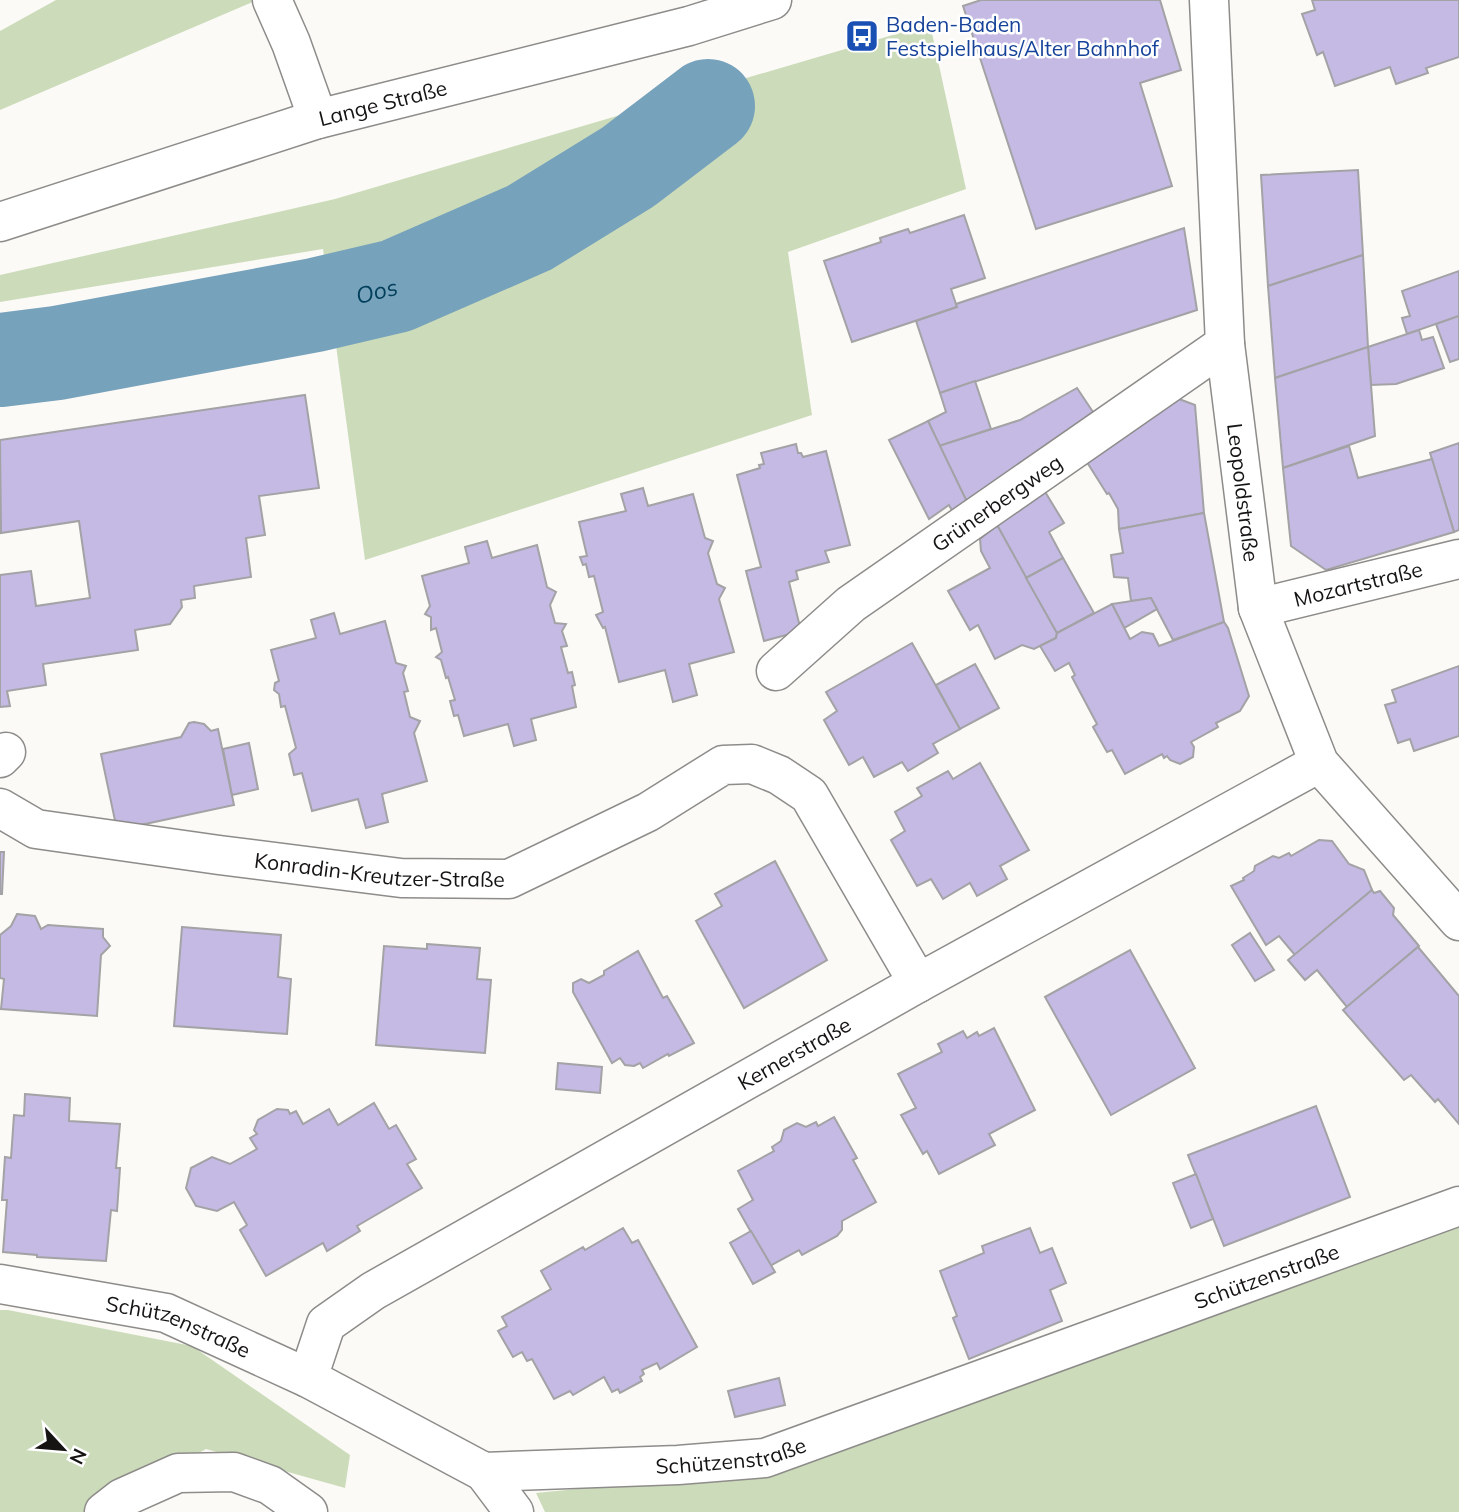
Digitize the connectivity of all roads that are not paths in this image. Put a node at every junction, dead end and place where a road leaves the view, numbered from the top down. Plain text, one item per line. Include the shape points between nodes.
1 (272, 0) edge
2 (772, 0) edge
3 (1209, 0) edge
4 (318, 119) junction
5 (0, 222) edge
6 (1225, 344) junction
7 (1459, 559) edge
8 (1258, 608) junction
9 (776, 671) dead end
10 (1320, 763) junction
11 (0, 808) edge
12 (1459, 921) edge
13 (918, 983) junction
14 (1459, 1206) edge
15 (0, 1284) edge
16 (308, 1378) junction
17 (484, 1472) junction
18 (104, 1512) edge
19 (308, 1512) edge
20 (514, 1512) edge

1 - 4 street
2 - 4 street, Lange Straße via 689,26
3 - 6 street, Leopoldstraße
4 - 5 street, Lange Straße
6 - 8 street, Leopoldstraße
6 - 9 street, Grünerbergweg via 850,604
7 - 8 street, Mozartstraße
8 - 10 street, Leopoldstraße
10 - 12 street, Leopoldstraße
10 - 13 street, Kernerstraße
11 - 13 street, Konradin-Kreutzer-Straße via 36,829 219,855 401,878 509,879 648,813 723,765 752,764 809,795
13 - 16 street, Kernerstraße via 373,1291 327,1324
14 - 17 street, Schützenstraße via 765,1458
15 - 16 street, Schützenstraße via 166,1313
16 - 17 street, Schützenstraße
17 - 20 street
18 - 19 street via 178,1473 233,1472 271,1485

